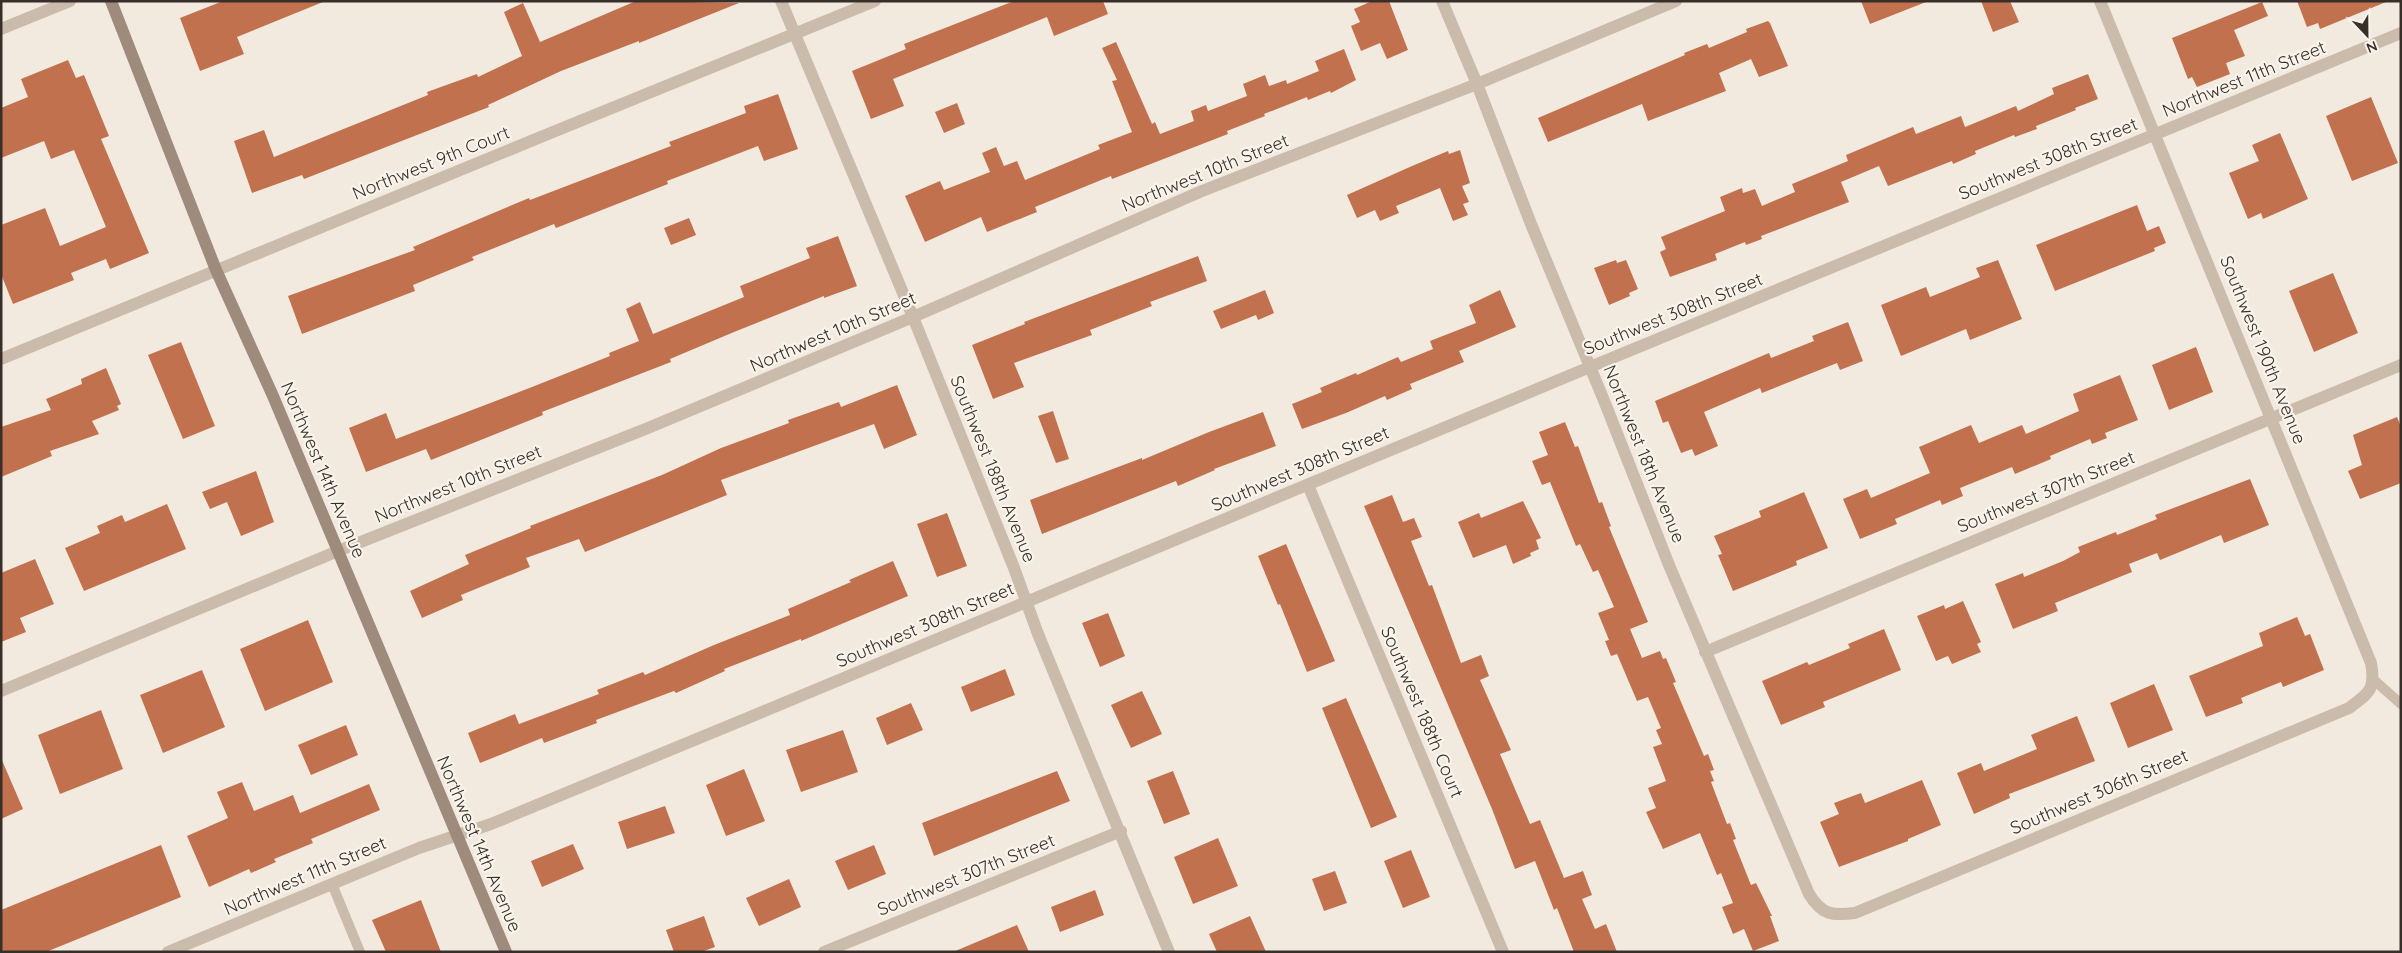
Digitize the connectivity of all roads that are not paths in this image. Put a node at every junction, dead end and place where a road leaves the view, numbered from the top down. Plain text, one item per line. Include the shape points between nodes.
1 (70, 1) edge
2 (111, 1) edge
3 (781, 1) edge
4 (876, 1) edge
5 (1442, 1) edge
6 (1676, 1) edge
7 (2100, 1) edge
8 (1, 29) edge
9 (794, 33) junction
10 (2401, 33) edge
11 (1477, 84) junction
12 (2156, 134) junction
13 (216, 270) junction
14 (913, 317) junction
15 (1, 359) edge
16 (2401, 365) edge
17 (1590, 367) junction
18 (2271, 419) junction
19 (1308, 485) junction
20 (338, 551) junction
21 (1026, 602) junction
22 (1706, 652) junction
23 (2374, 680) junction
24 (1, 691) edge
25 (2401, 704) edge
26 (1121, 831) junction
27 (456, 835) junction
28 (332, 884) junction
29 (1826, 912) joint
30 (168, 952) edge
31 (360, 952) edge
32 (506, 952) edge
33 (824, 952) edge
34 (1169, 952) edge
35 (1503, 952) edge

1 - 8 street
2 - 13 street, Northwest 14th Avenue
3 - 9 street, Southwest 188th Avenue
4 - 9 street, Northwest 9th Court
5 - 11 street, Northwest 18th Avenue
6 - 11 street, Northwest 10th Street
7 - 12 street, Southwest 190th Avenue
9 - 13 street, Northwest 9th Court
9 - 14 street, Southwest 188th Avenue
10 - 12 street, Northwest 11th Street
11 - 14 street, Northwest 10th Street via 1202,192
11 - 17 street, Northwest 18th Avenue via 1530,224
12 - 17 street, Southwest 308th Street
12 - 18 street, Southwest 190th Avenue
13 - 15 street, Northwest 9th Court
13 - 20 street, Northwest 14th Avenue
14 - 20 street, Northwest 10th Street via 648,428
14 - 21 street, Southwest 188th Avenue
16 - 18 street, Southwest 307th Street
17 - 19 street, Southwest 308th Street
17 - 22 street, Northwest 18th Avenue
18 - 22 street, Southwest 307th Street
18 - 23 street, Southwest 190th Avenue via 2371,663
19 - 21 street, Southwest 308th Street
19 - 35 street, Southwest 188th Court
20 - 24 street, Northwest 10th Street
20 - 27 street, Northwest 14th Avenue
21 - 26 street, Southwest 188th Avenue
21 - 27 street, Southwest 308th Street via 491,824
22 - 29 street, Northwest 18th Avenue via 1808,894
23 - 25 lane
23 - 29 street, Southwest 306th Street via 2366,695 2349,708 1855,912 1839,915
26 - 33 street, Southwest 307th Street
26 - 34 street, Southwest 188th Avenue
27 - 28 street, Northwest 11th Street
27 - 32 street, Northwest 14th Avenue
28 - 30 street, Northwest 11th Street
28 - 31 lane

